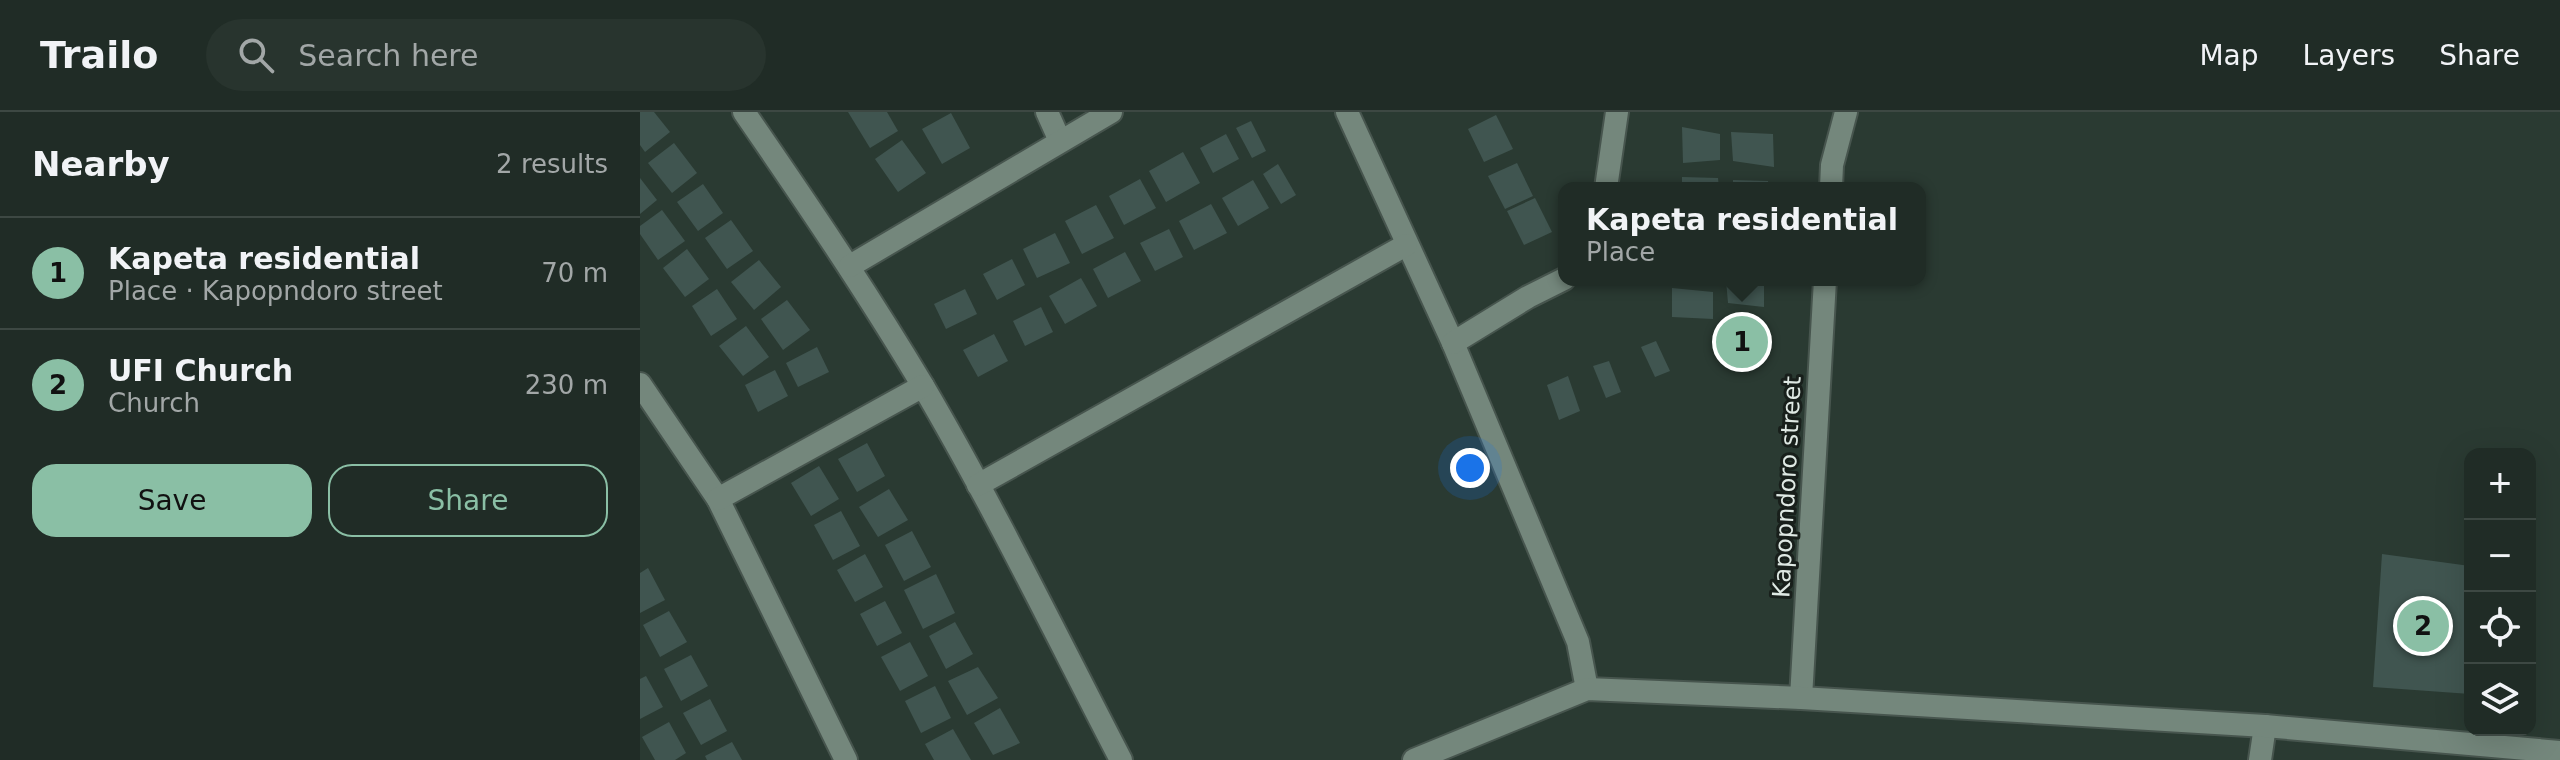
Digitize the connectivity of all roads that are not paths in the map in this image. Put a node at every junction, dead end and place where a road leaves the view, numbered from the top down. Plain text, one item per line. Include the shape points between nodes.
1 (744, 112) edge
2 (1047, 112) edge
3 (1111, 112) edge
4 (1347, 112) edge
5 (1617, 112) edge
6 (1846, 112) edge
7 (1060, 141) junction
8 (1607, 182) edge
9 (1831, 182) edge
10 (1406, 245) junction
11 (850, 266) junction
12 (1558, 282) edge
13 (1825, 286) edge
14 (1453, 343) junction
15 (640, 384) edge
16 (923, 386) junction
17 (978, 485) junction
18 (718, 499) junction
19 (1587, 689) junction
20 (1801, 698) junction
21 (2265, 726) junction
22 (2560, 752) edge
23 (2511, 754) edge
24 (846, 760) edge
25 (1121, 760) edge
26 (1414, 760) edge
27 (2260, 760) edge

1 - 11 street
2 - 7 street
3 - 7 street
4 - 10 street
5 - 8 street
6 - 9 street
7 - 11 street
10 - 14 street
10 - 17 street
11 - 16 street
12 - 14 street
13 - 20 street, Kapopndoro street
14 - 19 street via 1578,642
15 - 18 street
16 - 17 street
16 - 18 street
17 - 25 street
18 - 24 street
19 - 20 street
19 - 26 street
20 - 21 street
21 - 23 street
21 - 27 street
22 - 23 street

